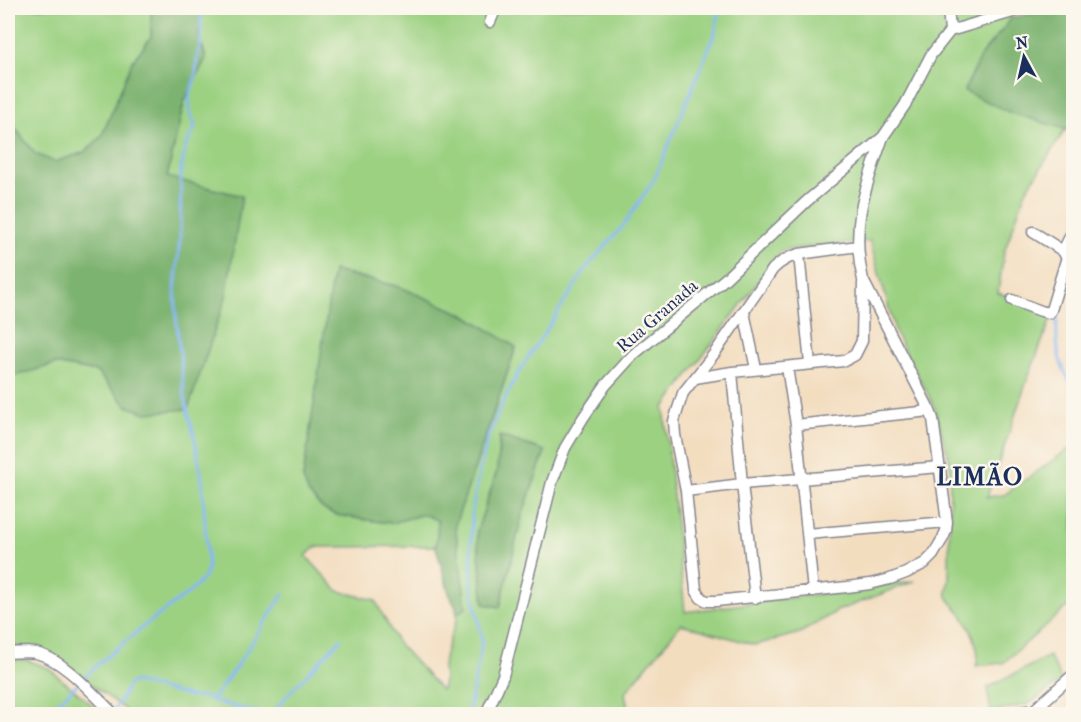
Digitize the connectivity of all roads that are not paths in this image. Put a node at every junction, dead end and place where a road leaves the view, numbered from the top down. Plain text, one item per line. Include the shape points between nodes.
1 (496, 8) edge
2 (948, 8) edge
3 (1026, 8) edge
4 (490, 22) dead end
5 (950, 31) junction
6 (883, 137) junction
7 (1074, 228) edge
8 (1033, 232) dead end
9 (858, 246) junction
10 (798, 254) junction
11 (1065, 254) junction
12 (1074, 271) edge
13 (863, 280) junction
14 (1012, 300) dead end
15 (744, 312) junction
16 (810, 364) junction
17 (787, 367) junction
18 (756, 369) junction
19 (732, 372) junction
20 (695, 378) junction
21 (930, 411) junction
22 (796, 425) junction
23 (940, 467) junction
24 (800, 479) junction
25 (742, 484) junction
26 (686, 491) junction
27 (947, 522) junction
28 (807, 534) junction
29 (813, 591) junction
30 (755, 598) junction
31 (8, 653) edge
32 (1074, 674) edge
33 (1033, 712) edge
34 (114, 714) edge
35 (486, 714) edge
36 (1007, 714) edge

1 - 4 street
2 - 5 street
3 - 5 street
5 - 6 street, Rua Granada
6 - 9 street via 865,188
6 - 35 street, Rua Granada via 807,201 725,279 633,355 605,386 565,448 552,482 503,676
7 - 11 street
8 - 11 street
9 - 10 street
9 - 13 street
10 - 15 street via 773,269
10 - 16 street
11 - 12 street
11 - 14 street via 1052,310 1046,313
13 - 16 street via 862,341 855,355 844,361
13 - 21 street
15 - 18 street
15 - 20 street
16 - 17 street
17 - 18 street
17 - 22 street
18 - 19 street
19 - 20 street
19 - 25 street
20 - 26 street via 682,393 674,421
21 - 22 street
21 - 23 street
22 - 24 street
23 - 24 street
23 - 27 street
24 - 25 street
24 - 28 street
25 - 26 street
25 - 30 street
26 - 30 street via 698,595 707,601
27 - 28 street
27 - 29 street via 933,555 919,567 870,584
28 - 29 street
29 - 30 street
31 - 34 street via 35,652 50,658
32 - 33 street
33 - 36 street

